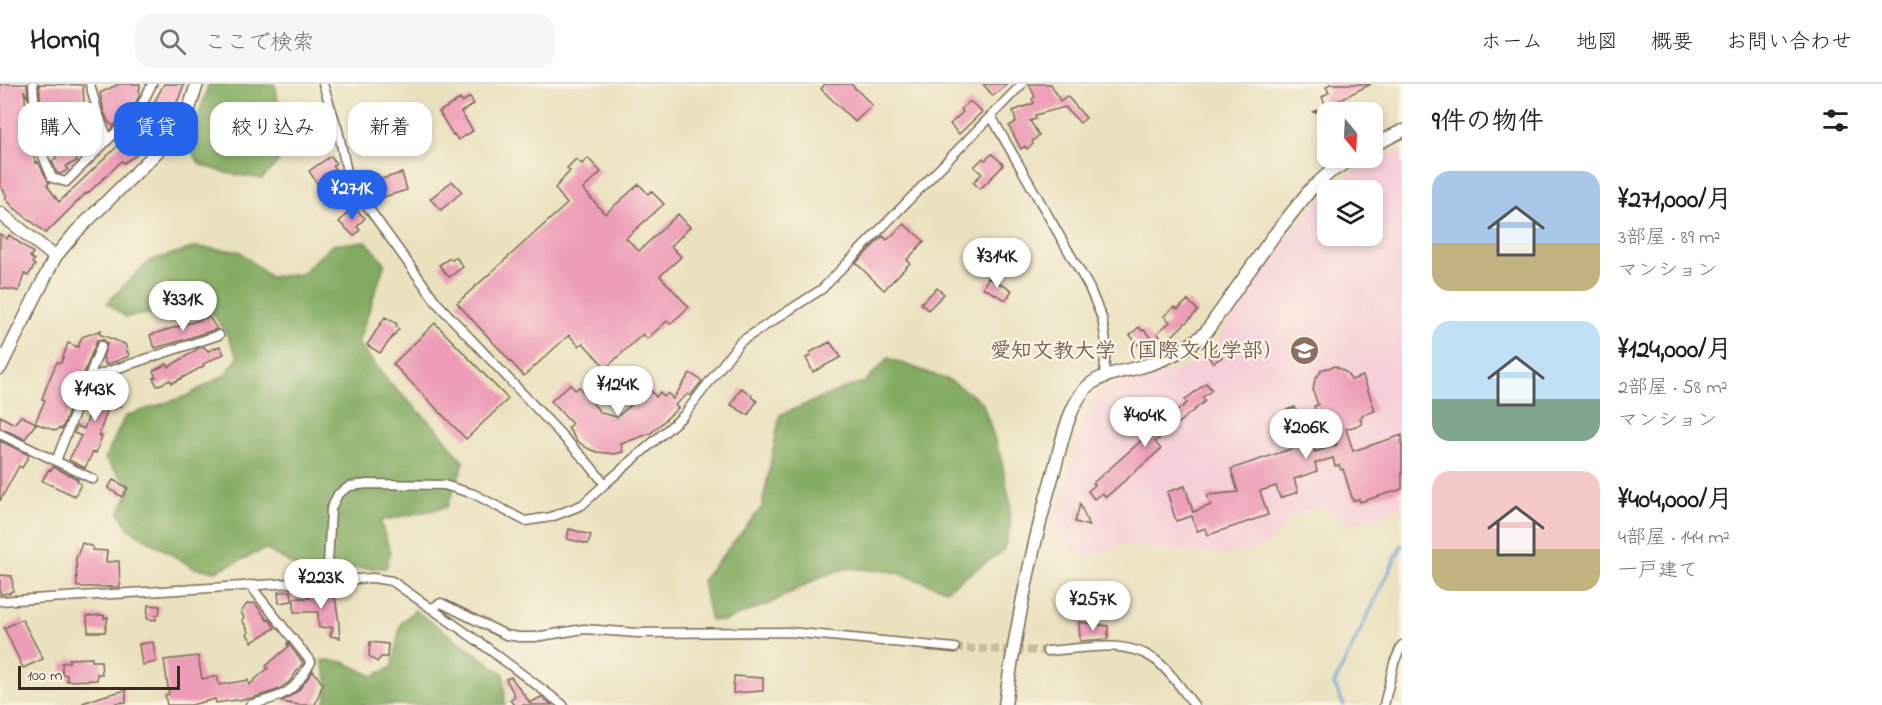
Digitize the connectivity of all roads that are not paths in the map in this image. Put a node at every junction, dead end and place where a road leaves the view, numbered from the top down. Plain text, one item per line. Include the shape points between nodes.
1 (33, 84) edge
2 (90, 84) edge
3 (152, 84) edge
4 (197, 84) edge
5 (323, 84) edge
6 (1022, 84) edge
7 (991, 116) junction
8 (1402, 131) edge
9 (108, 139) junction
10 (1383, 140) edge
11 (1337, 168) edge
12 (2, 219) edge
13 (55, 256) junction
14 (219, 335) dead end
15 (101, 346) dead end
16 (0, 368) edge
17 (1104, 376) junction
18 (88, 378) junction
19 (0, 434) edge
20 (56, 461) junction
21 (93, 479) dead end
22 (605, 484) junction
23 (327, 581) junction
24 (250, 585) junction
25 (0, 601) edge
26 (432, 608) junction
27 (1402, 645) edge
28 (955, 648) tunnel mouth
29 (1047, 651) tunnel mouth
30 (250, 705) edge
31 (563, 705) edge
32 (1005, 705) edge
33 (1194, 705) edge
34 (1384, 705) edge

1 - 9 street via 37,141 52,178 66,182
2 - 9 street
3 - 9 street via 140,108
4 - 13 street via 188,112 174,135
5 - 22 street via 347,172 404,259 437,303
6 - 7 street
7 - 17 street via 1089,287 1106,343
7 - 22 street via 822,289 740,342 683,416
8 - 10 street
11 - 17 street via 1310,190 1194,343 1149,365
12 - 13 street
13 - 16 street
14 - 18 street
15 - 18 street
17 - 32 street via 1090,384 1076,402 1065,428 1038,525 1016,627
18 - 20 street
19 - 20 street
20 - 21 street
22 - 23 street via 582,504 551,517 525,521 474,494 444,485 350,486 338,494 331,509
23 - 24 street
23 - 26 street via 392,581
24 - 25 street
24 - 30 street via 311,662 292,690
26 - 28 street via 441,603 506,635 519,637 584,629 648,633 789,632
26 - 31 street
27 - 34 street
29 - 33 street via 1107,646 1141,652 1155,659

